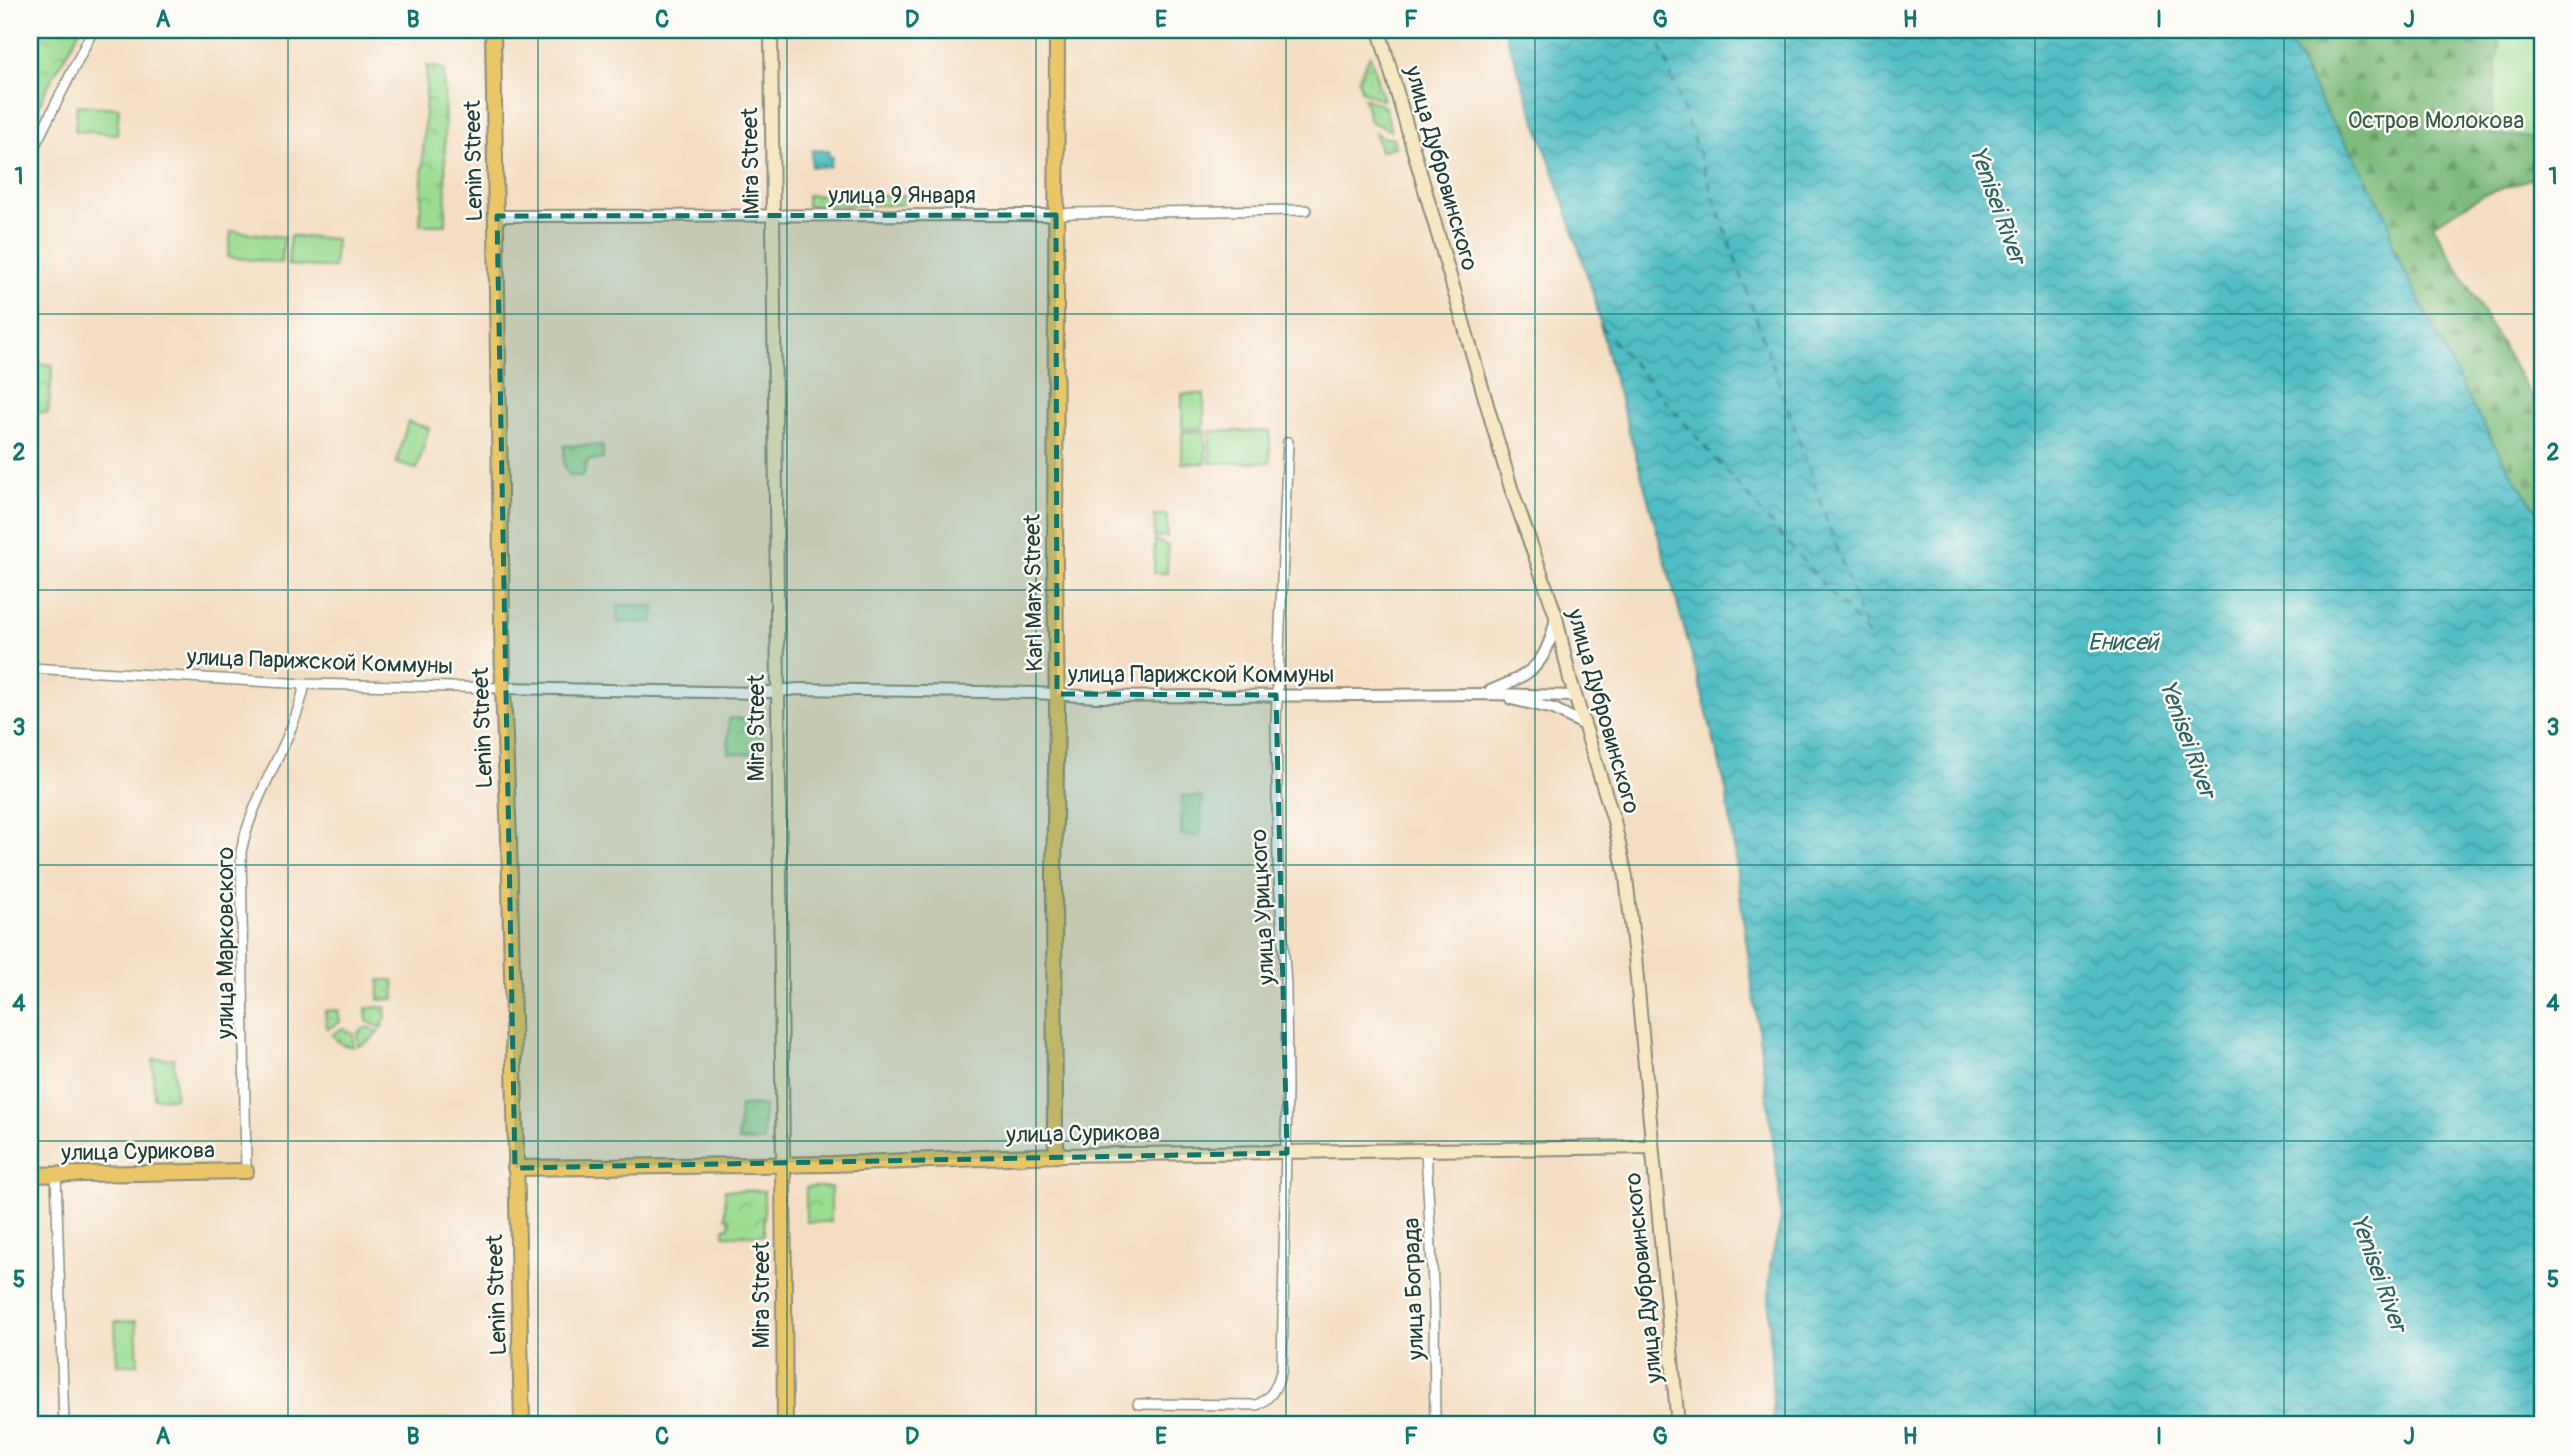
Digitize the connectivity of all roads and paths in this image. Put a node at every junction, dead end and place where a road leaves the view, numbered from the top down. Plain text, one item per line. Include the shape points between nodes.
1 (93, 30) edge
2 (493, 30) edge
3 (771, 30) edge
4 (1057, 30) edge
5 (1379, 30) edge
6 (30, 155) edge
7 (1306, 210) dead end
8 (1056, 215) junction
9 (497, 216) junction
10 (773, 216) junction
11 (1288, 443) dead end
12 (1556, 618) junction
13 (30, 668) edge
14 (305, 684) junction
15 (503, 688) junction
16 (778, 690) junction
17 (1057, 694) junction
18 (1484, 694) junction
19 (1276, 695) junction
20 (1575, 696) junction
21 (1585, 726) junction
22 (1652, 1147) junction
23 (1426, 1151) junction
24 (1287, 1153) junction
25 (1058, 1155) junction
26 (783, 1165) junction
27 (516, 1168) junction
28 (246, 1171) joint
29 (30, 1175) edge
30 (57, 1175) junction
31 (1138, 1404) dead end
32 (64, 1425) edge
33 (522, 1425) edge
34 (785, 1425) edge
35 (1435, 1425) edge
36 (1678, 1425) edge

1 - 6 street
2 - 9 main road, Lenin Street
3 - 10 main road, Mira Street
4 - 8 main road, Karl Marx Street
5 - 12 main road, улица Дубровинского via 1511,488
7 - 8 street, улица 9 Января
8 - 10 street, улица 9 Января
8 - 17 main road, Karl Marx Street
9 - 10 street, улица 9 Января
9 - 15 main road, Lenin Street
10 - 16 main road, Mira Street
11 - 19 street, улица Урицкого
12 - 18 street via 1551,640 1537,665 1525,676
12 - 20 main road, улица Дубровинского
13 - 14 street, улица Парижской Коммуны
14 - 15 street, улица Парижской Коммуны
14 - 28 street, улица Марковского via 300,707 249,820 241,852
15 - 16 street, улица Парижской Коммуны
15 - 27 main road, Lenin Street
16 - 17 street, улица Парижской Коммуны
16 - 26 main road, Mira Street
17 - 19 street, улица Парижской Коммуны
17 - 25 main road, Karl Marx Street
18 - 19 street, улица Парижской Коммуны
18 - 20 street, улица Парижской Коммуны
18 - 21 street via 1554,709
19 - 24 street, улица Урицкого
20 - 21 main road, улица Дубровинского
21 - 22 main road, улица Дубровинского via 1614,821 1629,896
22 - 23 main road, улица Сурикова
22 - 36 main road, улица Дубровинского
23 - 24 main road, улица Сурикова
23 - 35 street, улица Бограда
24 - 25 main road, улица Сурикова
24 - 31 street, улица Урицкого via 1282,1369 1272,1394 1257,1405
25 - 26 main road, улица Сурикова
26 - 27 main road, улица Сурикова
26 - 34 main road, Mira Street
27 - 33 main road, Lenin Street
28 - 30 main road, улица Сурикова
29 - 30 main road, улица Сурикова
30 - 32 street

